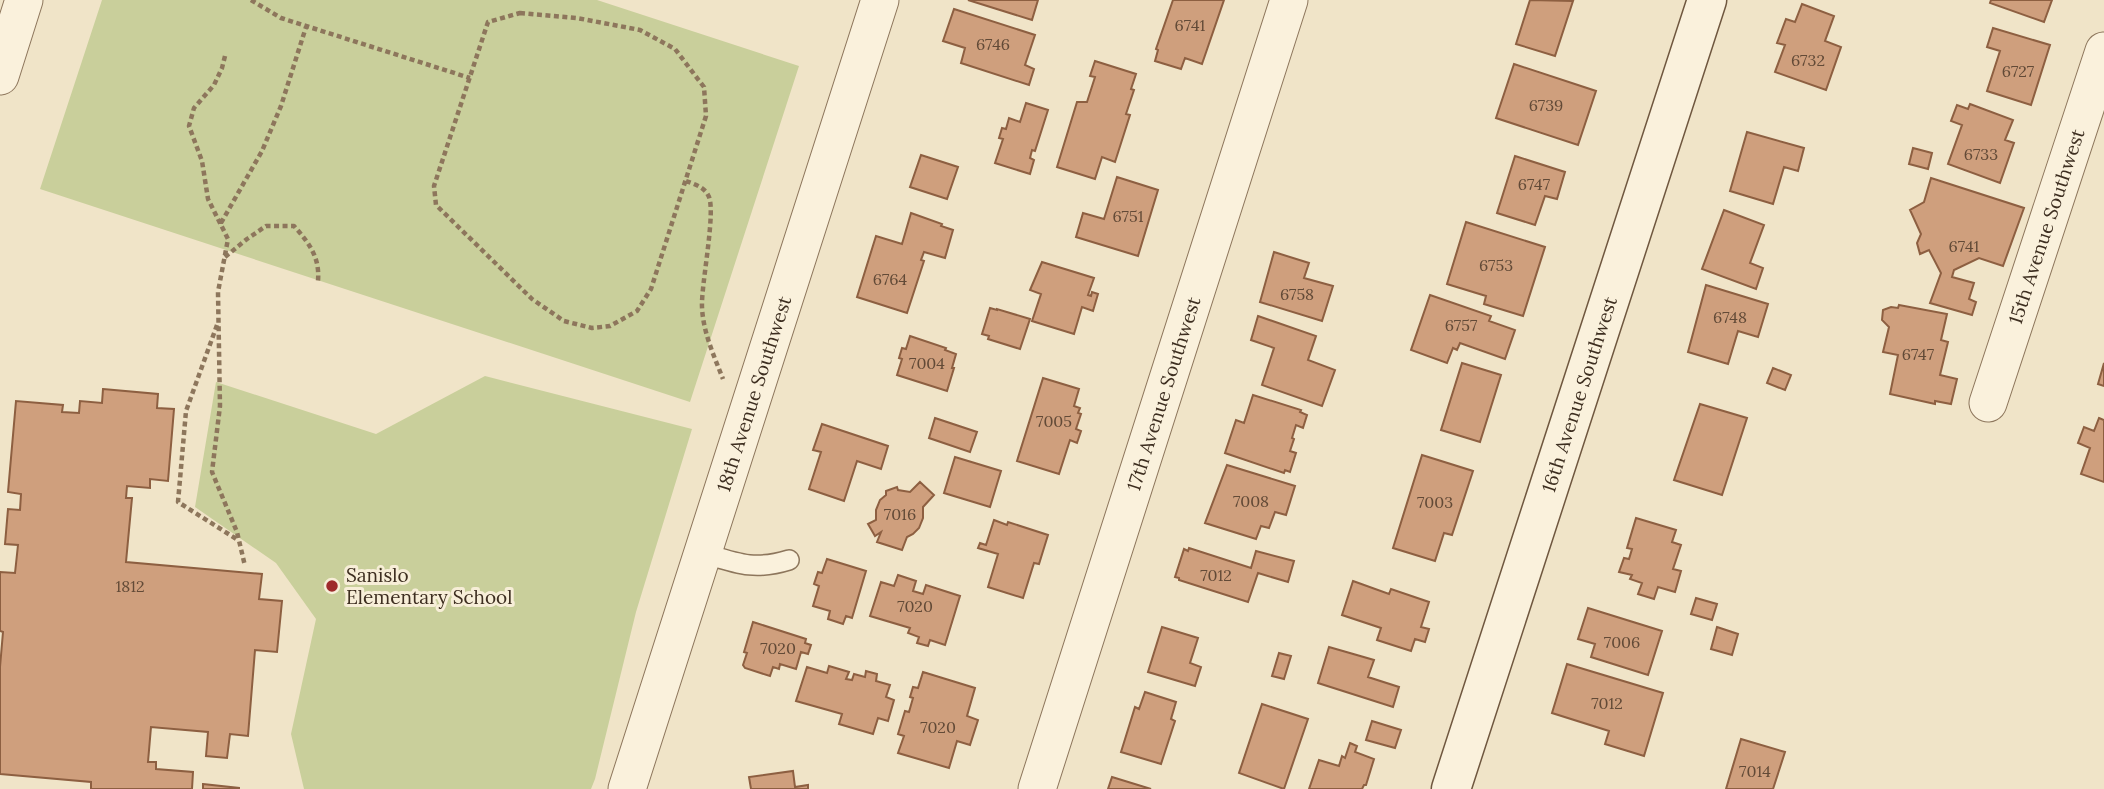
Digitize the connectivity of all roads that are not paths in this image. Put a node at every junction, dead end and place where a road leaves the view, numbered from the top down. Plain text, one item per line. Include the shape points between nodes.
1 (23, 0) edge
2 (880, 0) edge
3 (1289, 0) edge
4 (1707, 0) edge
5 (2104, 51) edge
6 (0, 76) edge
7 (1988, 403) dead end
8 (703, 553) junction
9 (789, 560) dead end
10 (627, 789) edge
11 (1037, 789) edge
12 (1451, 789) edge

1 - 6 street
2 - 8 street, 18th Avenue Southwest
3 - 11 street, 17th Avenue Southwest
4 - 12 street, 16th Avenue Southwest
5 - 7 street, 15th Avenue Southwest
8 - 9 lane via 756,566
8 - 10 street, 18th Avenue Southwest

